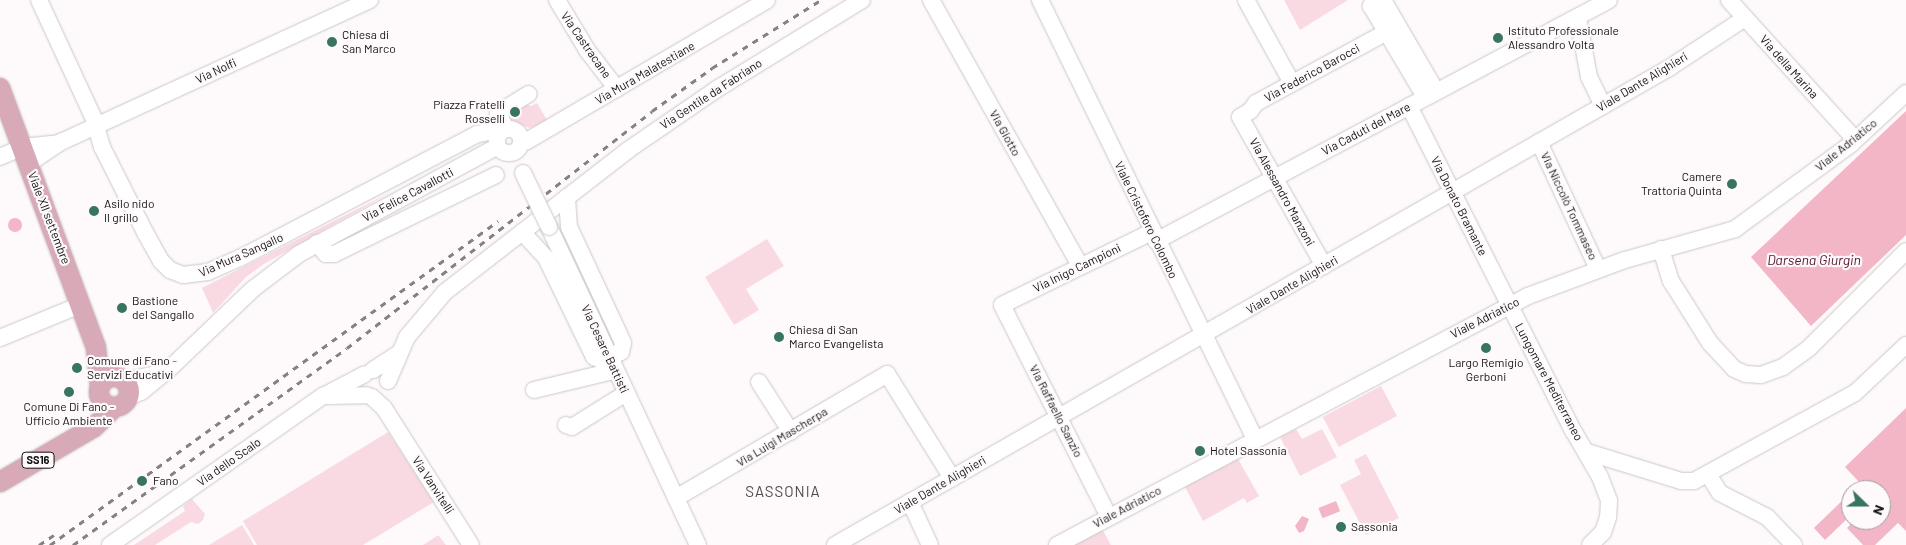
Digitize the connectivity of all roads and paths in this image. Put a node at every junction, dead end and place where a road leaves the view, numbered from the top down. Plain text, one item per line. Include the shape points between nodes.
1 (39, 0) edge
2 (370, 0) edge
3 (557, 0) edge
4 (767, 0) edge
5 (862, 0) edge
6 (930, 0) edge
7 (1040, 0) edge
8 (1246, 0) edge
9 (1383, 0) edge
10 (1609, 0) edge
11 (1729, 0) edge
12 (1578, 18) junction
13 (1745, 18) junction
14 (1387, 32) junction
15 (1292, 83) junction
16 (0, 88) edge
17 (617, 89) junction
18 (1906, 93) edge
19 (528, 94) dead end
20 (1431, 94) junction
21 (1409, 106) junction
22 (1603, 106) junction
23 (1240, 117) joint
24 (95, 129) junction
25 (1850, 134) dead end
26 (500, 137) junction
27 (1539, 142) junction
28 (518, 146) junction
29 (26, 156) junction
30 (0, 157) edge
31 (496, 175) dead end
32 (1274, 177) junction
33 (1452, 192) junction
34 (567, 197) junction
35 (522, 232) junction
36 (1154, 236) junction
37 (317, 243) junction
38 (1668, 247) junction
39 (1906, 251) edge
40 (1080, 266) junction
41 (1324, 266) junction
42 (1598, 269) junction
43 (80, 305) junction
44 (1509, 305) junction
45 (1002, 306) joint
46 (1203, 335) junction
47 (0, 338) edge
48 (1906, 345) edge
49 (399, 353) junction
50 (604, 369) junction
51 (369, 372) junction
52 (759, 382) dead end
53 (387, 385) junction
54 (114, 390) junction
55 (534, 390) dead end
56 (323, 396) junction
57 (369, 396) junction
58 (620, 397) dead end
59 (1059, 417) junction
60 (566, 425) dead end
61 (395, 426) junction
62 (791, 432) junction
63 (1255, 439) junction
64 (1586, 452) junction
65 (1708, 474) junction
66 (952, 478) junction
67 (0, 482) edge
68 (676, 498) junction
69 (910, 502) junction
70 (1109, 517) junction
71 (110, 545) edge
72 (471, 545) edge
73 (698, 545) edge
74 (835, 545) edge
75 (930, 545) edge
76 (1057, 545) edge
77 (1590, 545) edge
78 (1794, 545) edge

1 - 24 street, Via Mura Sangallo
2 - 24 street, Via Nolfi
3 - 17 street, Via Castracane via 587,50
4 - 17 street, Via Mura Malatestiane
5 - 34 street, Via Gentile da Fabriano via 717,89
6 - 40 street, Via Giotto
7 - 36 street, Viale Cristoforo Colombo
8 - 15 street
9 - 14 street via 1371,6
9 - 20 street
10 - 12 street, Via Caduti del Mare
11 - 13 street, Via della Marina
12 - 20 street, Via Caduti del Mare
12 - 22 street via 1589,77
13 - 22 street, Viale Dante Alighieri
13 - 25 street, Via della Marina
14 - 15 street, Via Federico Barocci
14 - 20 street
15 - 23 street, Via Federico Barocci via 1256,103
16 - 29 main road, Viale XII settembre
17 - 28 street, Via Mura Malatestiane
18 - 38 street, Viale Adriatico via 1850,144 1742,224 1687,245
19 - 26 street via 498,114
20 - 21 street, Via Caduti del Mare
21 - 32 street, Via Caduti del Mare
21 - 33 street, Via Donato Bramante
22 - 27 street, Viale Dante Alighieri
23 - 32 street, Via Alessandro Manzoni
24 - 26 street, Via Mura Sangallo via 161,261 170,270 195,276 311,223 477,134 490,132
24 - 29 street, Via Nolfi
26 - 28 street, Via Mura Sangallo via 503,152
26 - 37 street, Via Felice Cavallotti
27 - 33 street, Viale Dante Alighieri
27 - 42 street, Via Niccolò Tommaseo
28 - 50 street, Via Cesare Battisti, bridge via 523,172 549,227
29 - 30 street, Via Nolfi
29 - 43 main road, Viale XII settembre
31 - 37 street, Via Felice Cavallotti via 334,254 326,254
32 - 36 street, Via Caduti del Mare
32 - 41 street, Via Alessandro Manzoni
33 - 41 street, Viale Dante Alighieri
33 - 44 street, Via Donato Bramante
34 - 35 street, Via Gentile da Fabriano
34 - 50 street via 569,227 623,343 621,352
35 - 49 street, Via Gentile da Fabriano via 445,292 414,327
35 - 50 street via 546,258 594,357
36 - 40 street, Via Inigo Campioni
36 - 46 street, Viale Cristoforo Colombo
37 - 54 street, Via Felice Cavallotti via 261,282 141,392
38 - 39 street via 1671,281 1710,344 1734,369 1761,375 1783,367 1809,348
38 - 42 street, Viale Adriatico
40 - 45 street, Via Inigo Campioni
41 - 46 street, Viale Dante Alighieri
42 - 44 street, Viale Adriatico
43 - 47 street
43 - 54 main road, Viale XII settembre
44 - 63 street, Viale Adriatico
44 - 64 street, Lungomare Mediterraneo
45 - 59 street, Via Raffaello Sanzio
46 - 59 street, Viale Dante Alighieri
46 - 63 street, Viale Cristoforo Colombo
48 - 65 street, Lungomare Mediterraneo via 1855,393
49 - 51 street, Via Gentile da Fabriano
49 - 53 street, Via Gentile da Fabriano
50 - 55 street
50 - 68 street, Via Cesare Battisti
51 - 53 street via 384,374
51 - 56 street, Via dello Scalo
51 - 57 street via 361,382
52 - 62 street
53 - 57 street via 381,396
53 - 61 street, Via Vanvitelli
54 - 67 main road, SS16 via 94,427
56 - 57 street
56 - 71 street, Via dello Scalo
57 - 61 street, Via Vanvitelli
58 - 60 street via 572,427
59 - 66 street, Viale Dante Alighieri
59 - 70 street, Via Raffaello Sanzio
61 - 72 street, Via Vanvitelli
62 - 66 street, Via Luigi Mascherpa via 887,374
62 - 68 street, Via Luigi Mascherpa
63 - 70 street, Viale Adriatico
64 - 65 street, Lungomare Mediterraneo via 1681,481 1694,481
64 - 77 street via 1609,500 1603,532
65 - 78 street via 1720,493 1768,517
66 - 69 street, Viale Dante Alighieri
68 - 73 street, Via Cesare Battisti
69 - 74 street, Viale Dante Alighieri
69 - 75 street
70 - 76 street, Viale Adriatico

